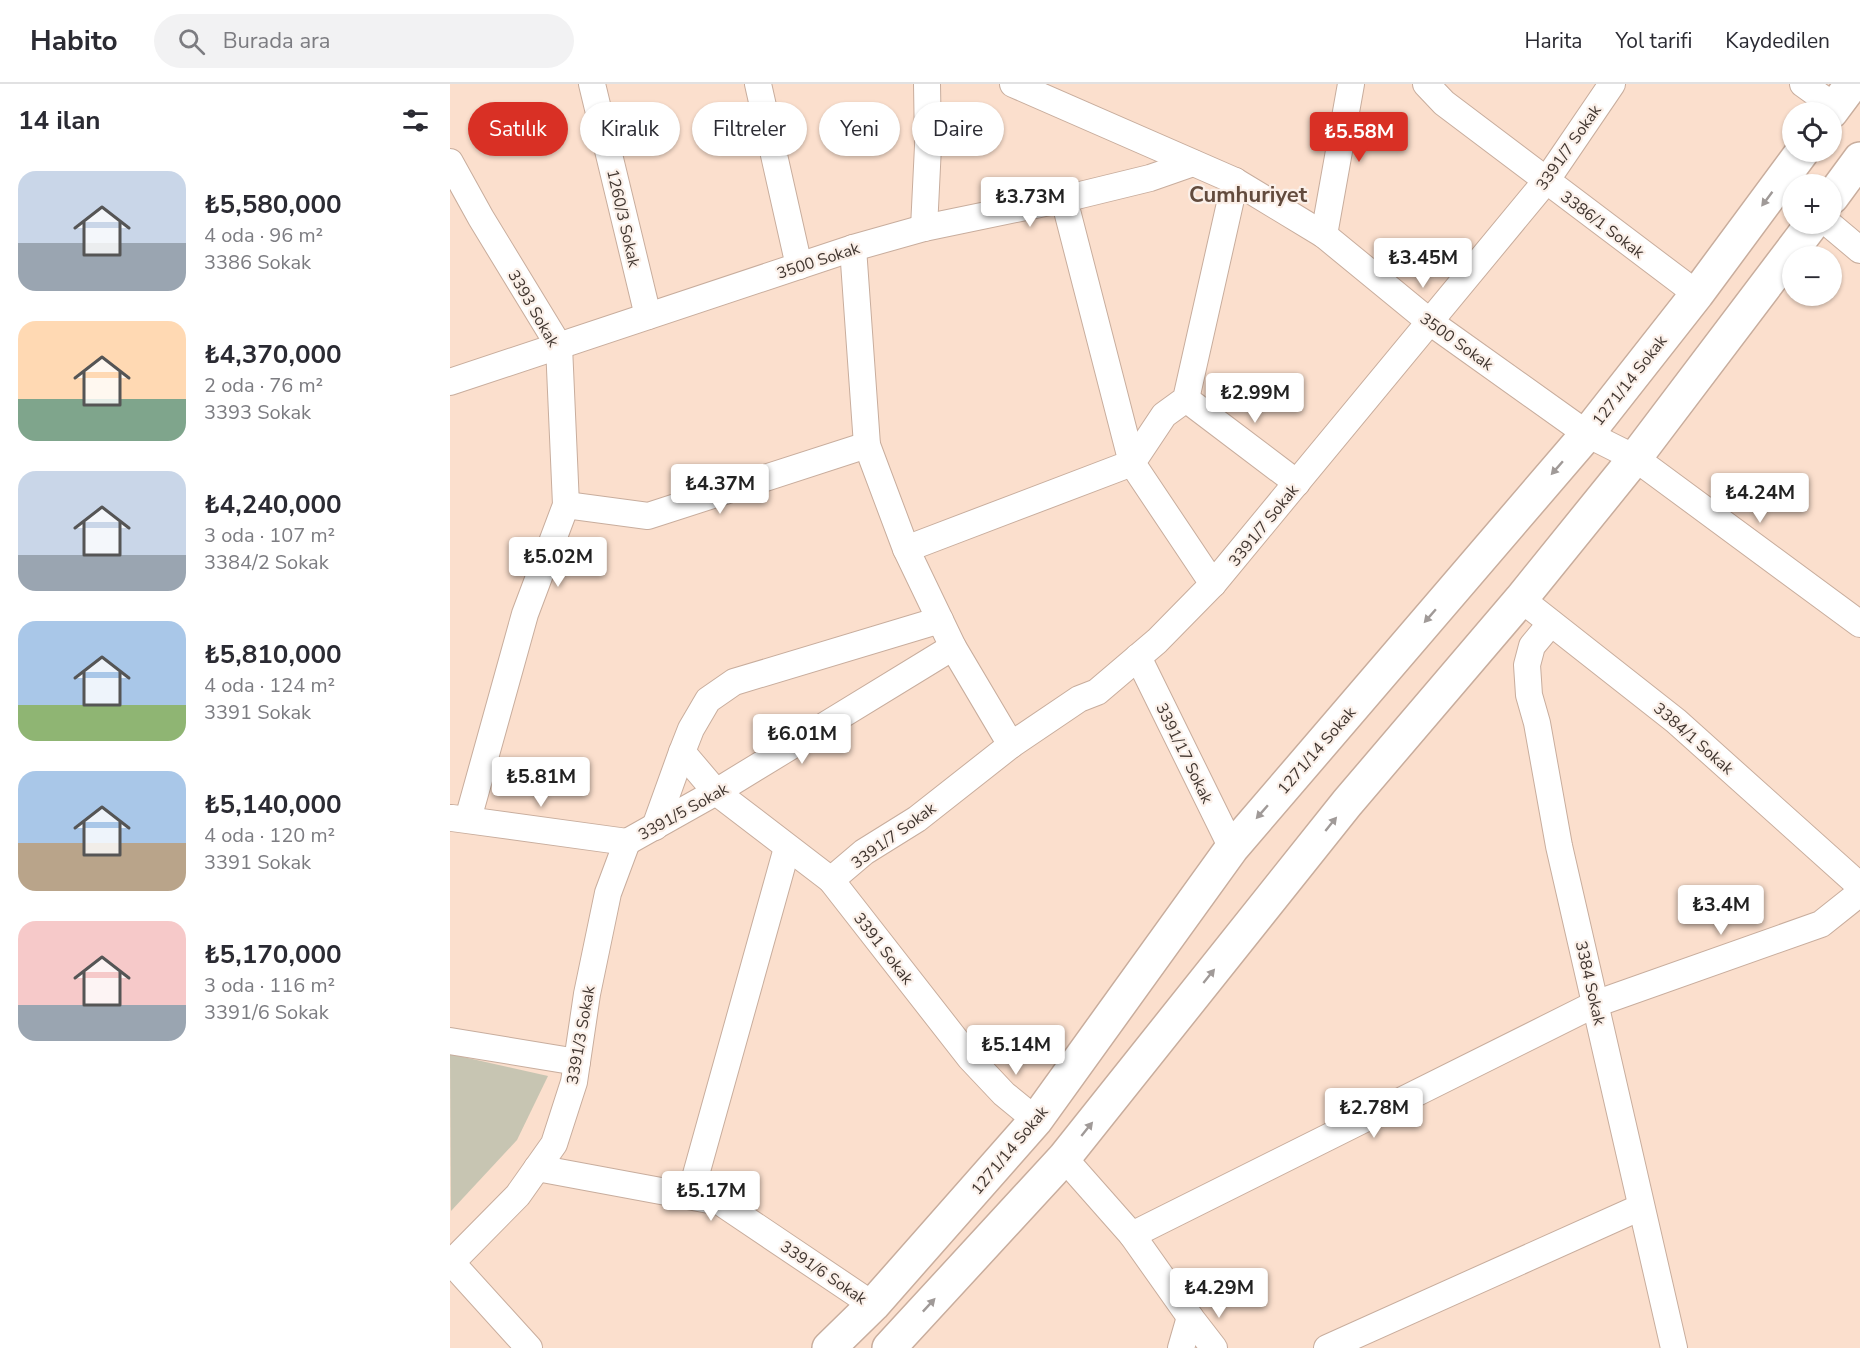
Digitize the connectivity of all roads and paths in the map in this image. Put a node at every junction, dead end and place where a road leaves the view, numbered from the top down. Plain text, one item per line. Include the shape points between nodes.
1 (592, 84) edge
2 (759, 84) edge
3 (927, 84) edge
4 (1013, 84) edge
5 (1351, 84) edge
6 (1426, 84) edge
7 (1612, 84) edge
8 (1803, 84) edge
9 (1839, 101) edge
10 (1860, 159) edge
11 (450, 162) edge
12 (1795, 162) edge
13 (1192, 163) junction
14 (1235, 181) junction
15 (1546, 181) junction
16 (1842, 183) edge
17 (1064, 199) junction
18 (924, 228) junction
19 (1804, 234) edge
20 (1841, 234) edge
21 (1324, 235) junction
22 (853, 248) junction
23 (1860, 250) edge
24 (799, 266) junction
25 (1697, 294) junction
26 (648, 316) junction
27 (1430, 322) junction
28 (559, 346) junction
29 (450, 382) edge
30 (1186, 399) junction
31 (1587, 434) junction
32 (867, 445) junction
33 (1635, 458) junction
34 (1132, 463) junction
35 (1298, 483) junction
36 (566, 506) junction
37 (906, 549) junction
38 (1213, 584) junction
39 (1521, 599) junction
40 (940, 620) junction
41 (1551, 623) junction
42 (1860, 624) edge
43 (953, 647) junction
44 (1138, 657) junction
45 (1011, 745) junction
46 (682, 752) junction
47 (716, 792) junction
48 (459, 818) edge
49 (655, 827) junction
50 (627, 842) junction
51 (787, 848) junction
52 (1232, 848) junction
53 (831, 880) junction
54 (1860, 886) edge
55 (1860, 893) edge
56 (1595, 1004) junction
57 (450, 1041) edge
58 (577, 1062) junction
59 (1036, 1120) junction
60 (1064, 1158) junction
61 (537, 1168) junction
62 (690, 1196) junction
63 (1641, 1207) junction
64 (1132, 1235) junction
65 (450, 1263) edge
66 (873, 1305) junction
67 (1190, 1317) junction
68 (529, 1348) edge
69 (829, 1348) edge
70 (889, 1348) edge
71 (1181, 1348) edge
72 (1214, 1348) edge
73 (1327, 1348) edge
74 (1674, 1348) edge

1 - 26 street, 1260/3 Sokak
2 - 24 street
3 - 18 street
4 - 13 street, 3500 Sokak
5 - 21 street
6 - 15 street, 3386/1 Sokak via 1444,103
7 - 15 street, 3391/7 Sokak
8 - 9 street
10 - 16 street
11 - 28 street, 3393 Sokak
12 -> 25 street, 1271/14 Sokak
13 - 14 street, 3500 Sokak
13 - 17 street, 3500 Sokak via 1150,178
14 - 21 street, 3500 Sokak
14 - 30 street
15 - 25 street, 3386/1 Sokak
15 - 27 street, 3391/7 Sokak
17 - 18 street, 3500 Sokak
17 - 34 street
18 - 22 street, 3500 Sokak
19 - 33 street
20 - 23 street
21 - 27 street, 3500 Sokak
22 - 24 street, 3500 Sokak
22 - 32 street
24 - 26 street, 3500 Sokak
25 - 31 street, 1271/14 Sokak
26 - 28 street, 3500 Sokak
27 - 31 street, 3500 Sokak
27 - 35 street, 3391/7 Sokak
28 - 29 street, 3500 Sokak
28 - 36 street, 3393 Sokak
30 - 34 street via 1164,415
30 - 35 street
31 - 33 street, 3500 Sokak
31 -> 52 street, 1271/14 Sokak
32 - 36 street via 648,516
32 - 37 street
33 - 39 street
33 - 42 street, 3500 Sokak
34 - 37 street
34 - 38 street
35 - 38 street, 3391/7 Sokak
36 - 48 street, 3393 Sokak via 525,614
37 - 40 street
38 - 44 street, 3391/7 Sokak
39 - 41 street, 3384/1 Sokak
60 -> 39 street via 1347,803
40 - 43 street
40 - 46 street via 734,682 708,700
41 - 54 street, 3384/1 Sokak via 1676,721
41 - 56 street, 3384 Sokak via 1532,646 1527,665 1528,695
43 - 45 street
43 - 47 street, 3391/5 Sokak
44 - 45 street, 3391/7 Sokak via 1097,692 1078,699
44 - 52 street, 3391/17 Sokak
45 - 53 street, 3391/7 Sokak
46 - 47 street, 3391 Sokak
46 - 49 street
47 - 49 street, 3391/5 Sokak
47 - 51 street, 3391 Sokak
48 - 50 street
49 - 50 street, 3391/5 Sokak
50 - 58 street, 3391/3 Sokak via 608,894
51 - 53 street, 3391 Sokak
51 - 62 street
52 - 59 street, 1271/14 Sokak
53 - 59 street, 3391 Sokak via 970,1058
55 - 56 street via 1821,924
56 - 63 street, 3384 Sokak
56 - 64 street
57 - 58 street
58 - 61 street, 3391/3 Sokak via 554,1144
59 - 66 street, 1271/14 Sokak
60 - 64 street
70 -> 60 street
61 - 62 street, 3391/6 Sokak
61 - 65 street, 3391/3 Sokak via 518,1195
62 - 66 street, 3391/6 Sokak via 720,1202
63 - 73 street
63 - 74 street, 3384 Sokak
64 - 67 street
65 - 68 street
66 - 69 street, 1271/14 Sokak
67 - 71 street
67 - 72 street

